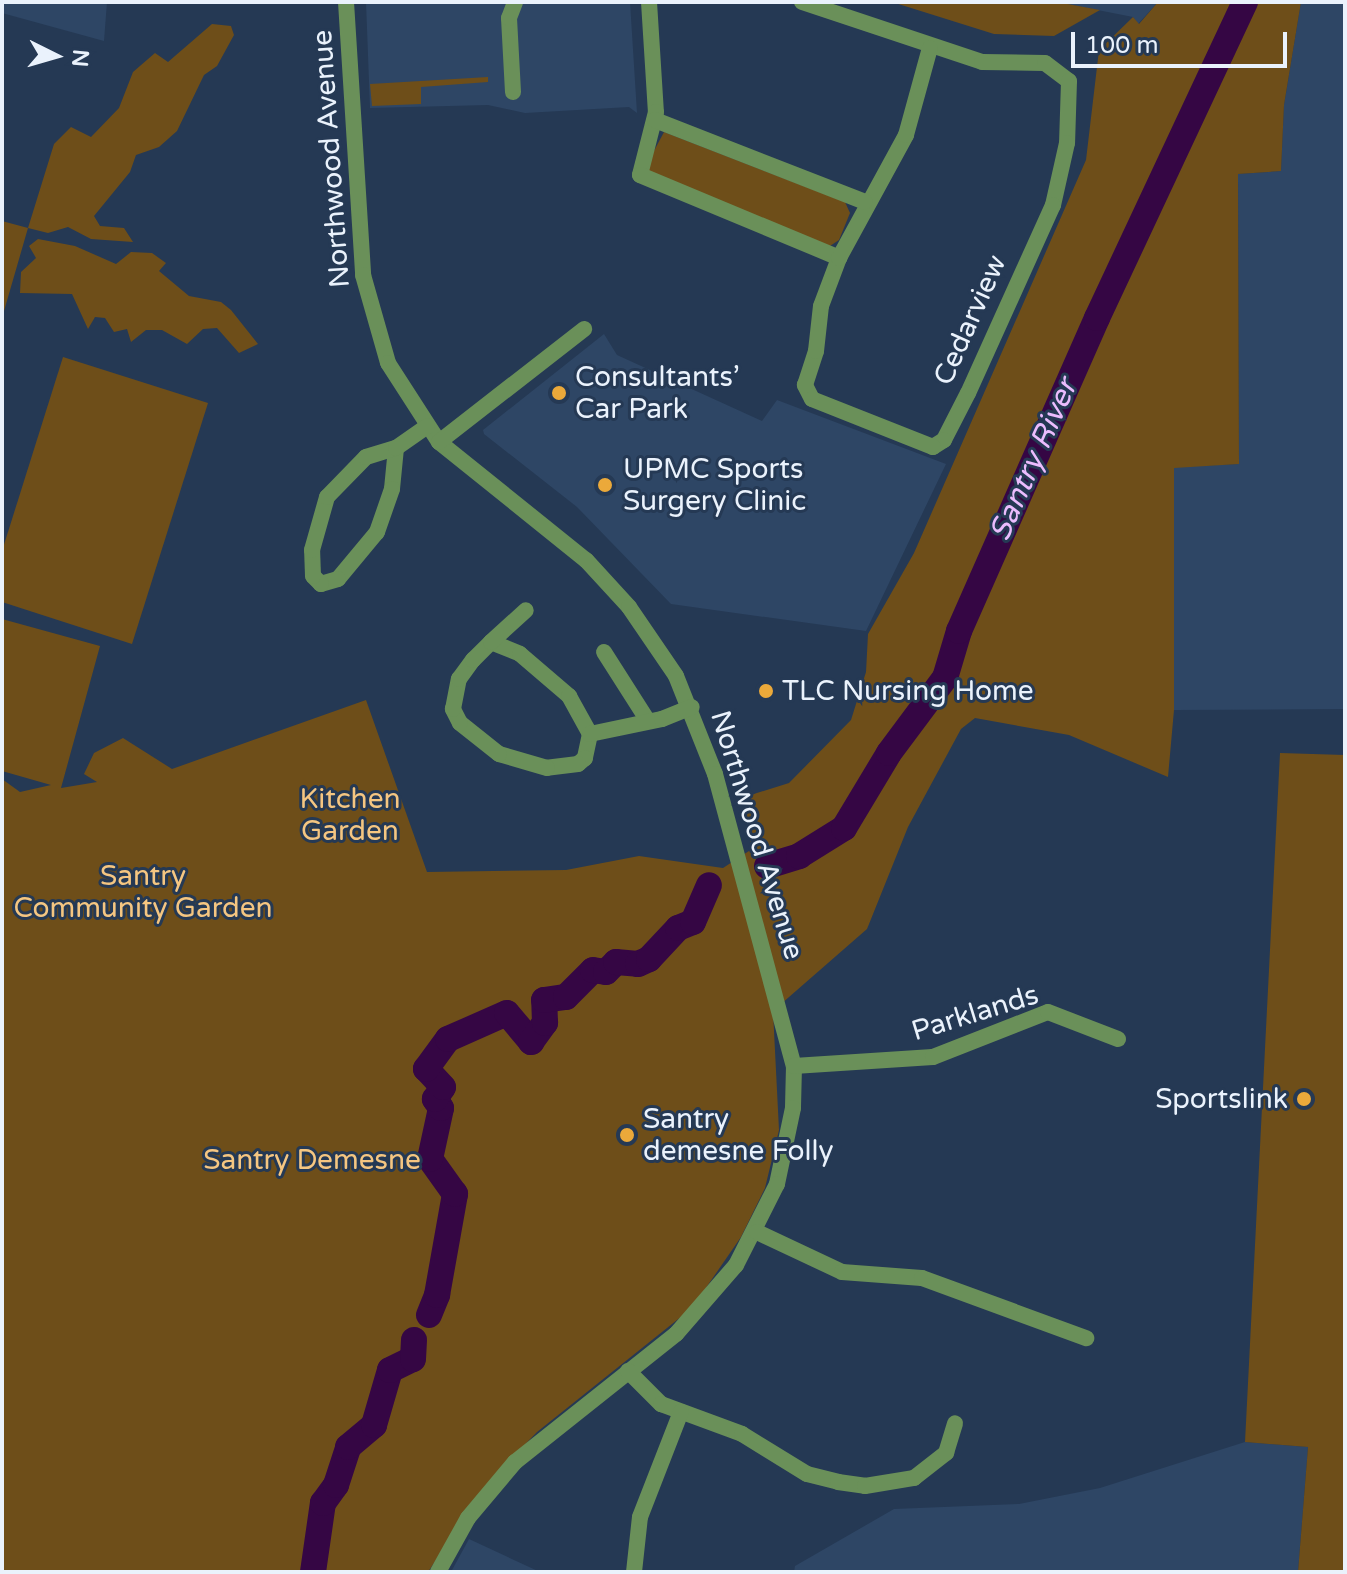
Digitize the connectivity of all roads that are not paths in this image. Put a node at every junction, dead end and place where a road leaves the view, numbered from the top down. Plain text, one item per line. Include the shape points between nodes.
1 (346, 2) edge
2 (515, 2) edge
3 (649, 2) edge
4 (802, 2) edge
5 (930, 48) junction
6 (513, 92) dead end
7 (655, 120) junction
8 (865, 202) junction
9 (839, 258) junction
10 (584, 329) dead end
11 (427, 426) junction
12 (439, 442) junction
13 (396, 448) junction
14 (526, 610) dead end
15 (491, 642) junction
16 (604, 652) dead end
17 (692, 707) junction
18 (646, 718) junction
19 (590, 734) junction
20 (1118, 1039) dead end
21 (794, 1066) junction
22 (757, 1232) junction
23 (1086, 1338) dead end
24 (628, 1371) junction
25 (681, 1412) junction
26 (955, 1423) dead end
27 (438, 1572) edge
28 (634, 1572) edge

1 - 11 street, Northwood Avenue via 363,275 388,363
2 - 6 street via 509,18
3 - 7 street
4 - 5 street, Cedarview
5 - 8 street, Cedarview via 906,135
5 - 9 street, Cedarview via 982,62 1045,63 1069,81 1072,103 1053,205 939,445 919,444 807,396 819,316
7 - 8 street
7 - 9 street via 640,162 643,179
8 - 9 street, Cedarview
10 - 12 street
11 - 12 street, Northwood Avenue
11 - 13 street
12 - 17 street, Northwood Avenue via 586,560 659,648
13 - 13 street via 392,489 377,532 338,579 321,584 313,576 312,550 327,497 366,457
14 - 15 street
15 - 19 street via 549,676 569,696
15 - 19 street via 459,679 453,709 460,723 499,754 547,768 578,764 585,758
16 - 18 street
17 - 18 street via 662,719
17 - 21 street, Northwood Avenue
18 - 19 street
20 - 21 street, Parklands via 1048,1012 933,1057
21 - 22 street, Northwood Avenue via 777,1184
22 - 23 street via 842,1272 922,1278
22 - 24 street, Northwood Avenue via 713,1296
24 - 25 street via 661,1404
24 - 27 street, Northwood Avenue via 539,1439 491,1487
25 - 26 street via 742,1434 807,1474 865,1486 895,1483 928,1470 946,1453
25 - 28 street via 640,1517

